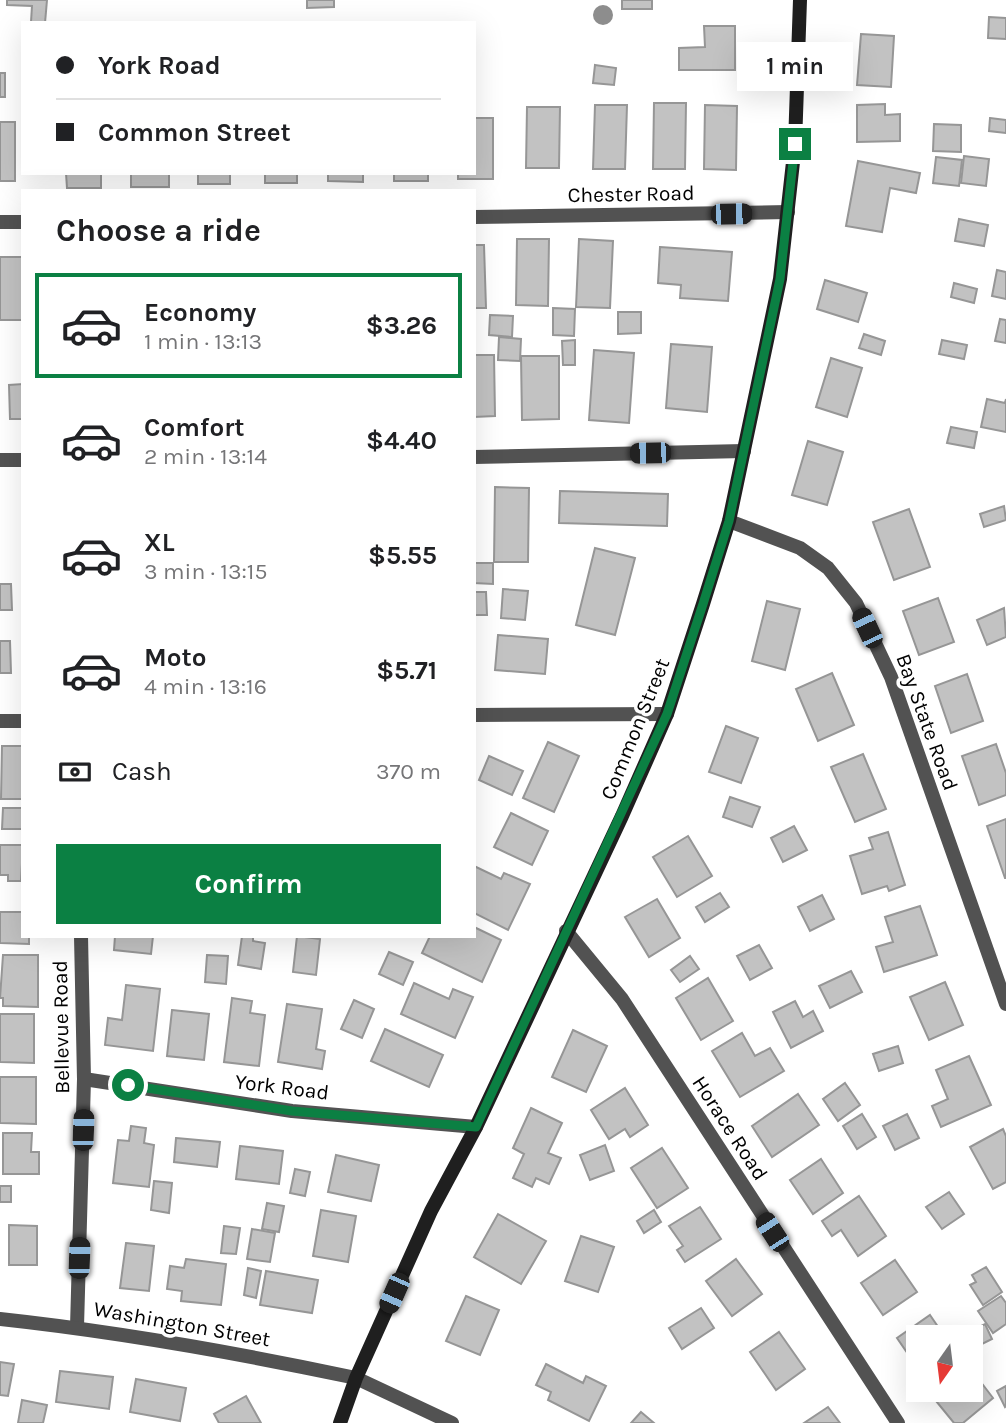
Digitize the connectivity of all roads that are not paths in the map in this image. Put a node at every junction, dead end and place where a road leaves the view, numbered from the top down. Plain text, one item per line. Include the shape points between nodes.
1 (800, 0) edge
2 (788, 212) junction
3 (476, 217) edge
4 (0, 222) edge
5 (21, 222) edge
6 (744, 451) junction
7 (476, 457) edge
8 (0, 460) edge
9 (21, 460) edge
10 (729, 521) junction
11 (667, 714) junction
12 (476, 715) edge
13 (21, 720) edge
14 (0, 721) edge
15 (566, 931) junction
16 (81, 938) edge
17 (1006, 1004) edge
18 (84, 1079) junction
19 (476, 1127) junction
20 (0, 1319) edge
21 (77, 1327) junction
22 (356, 1378) junction
23 (340, 1423) edge
24 (452, 1423) edge
25 (898, 1423) edge

1 - 2 main road, Common Street
2 - 3 street, Chester Road
2 - 6 main road, Common Street via 780,279
4 - 5 street
6 - 7 street
6 - 10 main road, Common Street
8 - 9 street
10 - 11 main road, Common Street
10 - 17 street, Bay State Road via 800,548 828,569 856,603 891,677
11 - 12 street
11 - 15 main road, Common Street
13 - 14 street
15 - 19 main road, Common Street
15 - 25 street, Horace Road via 622,999
16 - 18 street, Bellevue Road
18 - 19 street, York Road via 292,1111
18 - 21 street, Bellevue Road
19 - 22 main road, Common Street via 431,1211
20 - 21 street, Washington Street
21 - 22 street, Washington Street
22 - 23 main road, Common Street
22 - 24 street, Washington Street

